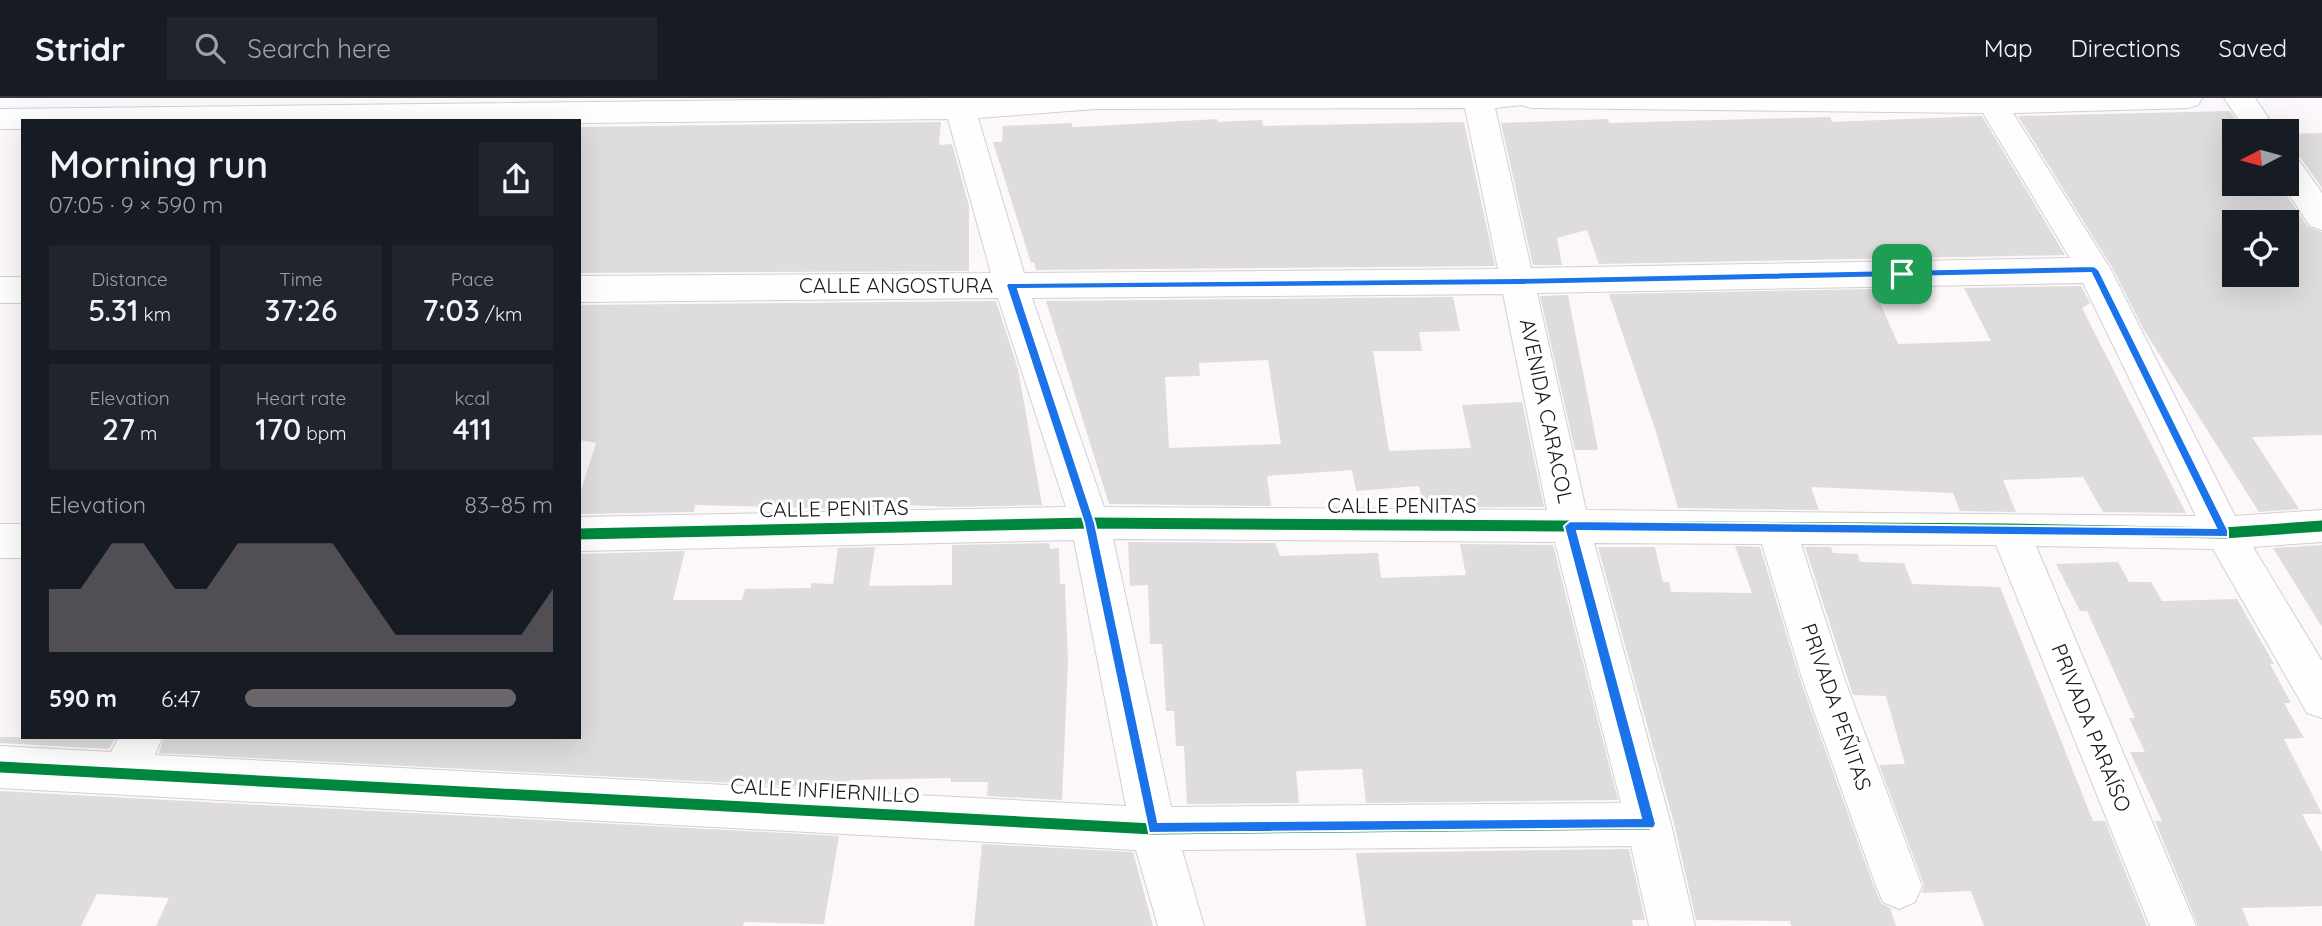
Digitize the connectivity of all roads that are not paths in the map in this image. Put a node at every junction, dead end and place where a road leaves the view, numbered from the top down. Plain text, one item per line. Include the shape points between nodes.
1 (1096, 98) edge
2 (1478, 98) edge
3 (1512, 98) edge
4 (1531, 98) edge
5 (2187, 98) edge
6 (2239, 98) edge
7 (1990, 100) edge
8 (958, 104) edge
9 (377, 106) edge
10 (678, 106) edge
11 (0, 119) edge
12 (434, 119) edge
13 (2254, 119) edge
14 (2300, 186) edge
15 (2322, 218) edge
16 (2094, 270) junction
17 (1518, 281) junction
18 (1012, 285) junction
19 (581, 289) edge
20 (0, 290) edge
21 (21, 290) edge
22 (1090, 523) junction
23 (1570, 526) junction
24 (2322, 526) edge
25 (1776, 527) junction
26 (2009, 529) junction
27 (2224, 533) junction
28 (581, 534) edge
29 (0, 541) edge
30 (21, 541) edge
31 (2322, 699) edge
32 (132, 754) edge
33 (0, 767) edge
34 (1649, 824) junction
35 (1153, 829) junction
36 (1899, 886) dead end
37 (1181, 926) edge
38 (1672, 926) edge
39 (2173, 926) edge

1 - 2 street
1 - 8 street
2 - 3 street
2 - 17 street, AVENIDA CARACOL
4 - 7 street
5 - 7 street
6 - 13 street
7 - 16 street
8 - 10 street
8 - 18 street
9 - 11 street
9 - 12 street
10 - 12 street
14 - 15 street
16 - 17 street, CALLE ANGOSTURA
16 - 27 street
17 - 18 street, CALLE ANGOSTURA
17 - 23 street, AVENIDA CARACOL
18 - 19 street, CALLE ANGOSTURA
18 - 22 street
20 - 21 street
22 - 23 street, CALLE PENITAS
22 - 28 street, CALLE PENITAS
22 - 35 street
23 - 25 street, CALLE PENITAS
23 - 34 street, AVENIDA CARACOL
24 - 27 street, CALLE PENITAS
25 - 26 street, CALLE PENITAS
25 - 36 street, PRIVADA PEÑITAS via 1823,678
26 - 27 street, CALLE PENITAS
26 - 39 street, PRIVADA PARAÍSO
27 - 31 street
29 - 30 street
32 - 33 street, CALLE INFIERNILLO
32 - 35 street, CALLE INFIERNILLO
34 - 35 street, CALLE INFIERNILLO
34 - 38 street, AVENIDA CARACOL
35 - 37 street

